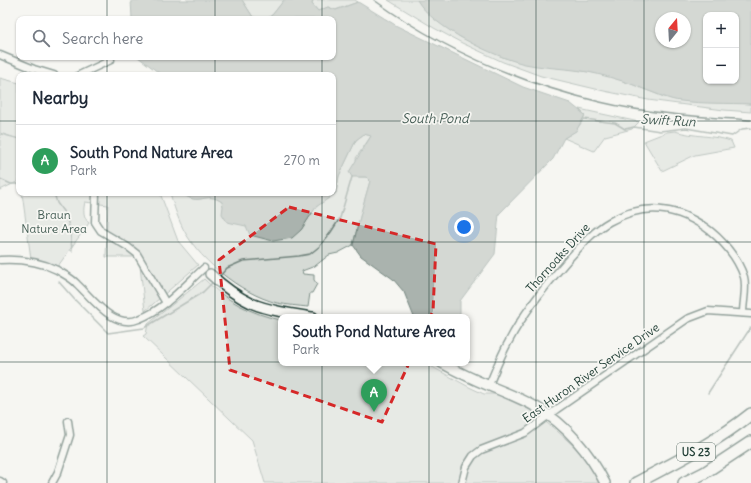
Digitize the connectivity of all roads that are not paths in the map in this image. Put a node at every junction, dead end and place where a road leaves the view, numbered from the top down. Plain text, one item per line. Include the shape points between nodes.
1 (0, 55) edge
2 (111, 60) dead end
3 (44, 72) edge
4 (85, 72) edge
5 (96, 196) edge
6 (0, 260) edge
7 (207, 271) joint
8 (166, 303) junction
9 (743, 313) junction
10 (298, 314) edge
11 (751, 314) edge
12 (448, 366) edge
13 (489, 385) junction
14 (751, 414) edge
15 (548, 415) junction
16 (68, 421) dead end
17 (751, 442) edge
18 (0, 481) edge
19 (3, 483) edge
20 (52, 483) edge
21 (462, 483) edge
22 (605, 483) edge
23 (636, 483) edge
24 (684, 483) edge

1 - 3 street
2 - 4 street
5 - 8 street via 95,222 101,231 137,254
6 - 8 street via 19,259 57,270 76,282 114,318 126,322 138,320
7 - 8 street
7 - 10 main road via 251,303
9 - 11 street, East Huron River Service Drive
9 - 13 street, Thornoaks Drive via 744,278 727,248 714,234 690,218 668,210 651,209 625,214 598,229 541,292 509,341
9 - 15 street, East Huron River Service Drive via 708,312 687,319
12 - 13 main road
13 - 15 main road via 522,399
14 - 23 highway, US 23 via 715,440
15 - 21 street, East Huron River Service Drive via 525,432 481,450 473,456 466,467
15 - 22 main road via 579,443 592,459
16 - 20 street via 70,435
17 - 24 highway, US 23
18 - 19 street

